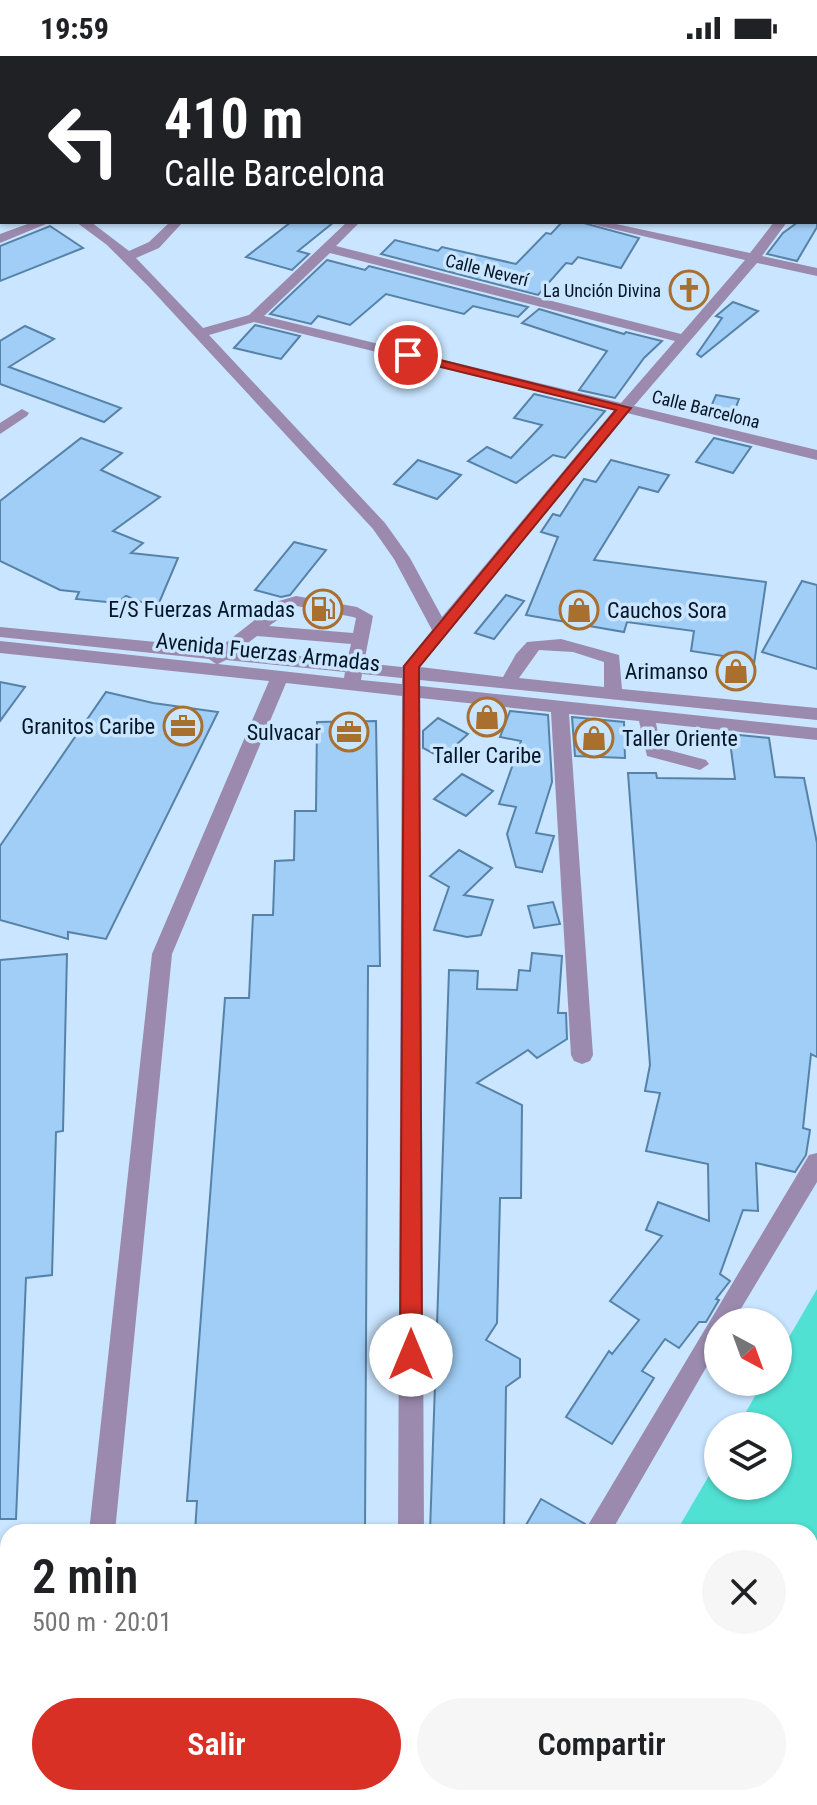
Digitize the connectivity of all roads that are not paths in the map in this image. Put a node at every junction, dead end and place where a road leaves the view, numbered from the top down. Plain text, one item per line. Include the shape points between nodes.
1 (40, 224) edge
2 (85, 224) edge
3 (175, 224) edge
4 (352, 224) edge
5 (598, 224) edge
6 (779, 224) edge
7 (0, 239) edge
8 (327, 248) junction
9 (127, 257) junction
10 (753, 259) junction
11 (817, 272) edge
12 (254, 318) junction
13 (200, 333) junction
14 (684, 339) junction
15 (624, 408) junction
16 (22, 413) dead end
17 (0, 430) edge
18 (817, 455) edge
19 (253, 630) junction
20 (441, 631) junction
21 (0, 632) edge
22 (360, 639) junction
23 (0, 647) edge
24 (221, 655) junction
25 (205, 669) junction
26 (353, 676) junction
27 (280, 677) junction
28 (411, 683) junction
29 (508, 683) junction
30 (613, 694) junction
31 (560, 707) junction
32 (817, 714) edge
33 (648, 717) junction
34 (817, 734) edge
35 (700, 764) dead end
36 (582, 1055) dead end
37 (817, 1162) edge
38 (729, 1308) edge
39 (704, 1350) edge
40 (103, 1524) edge
41 (411, 1524) edge
42 (602, 1524) edge

1 - 7 street
2 - 9 street
3 - 9 street via 154,245
4 - 8 street
5 - 10 street
6 - 10 street
8 - 12 street
8 - 14 street, Calle Neverí
9 - 13 street
10 - 11 street
10 - 14 street
12 - 13 street
12 - 15 street, Calle Barcelona
13 - 20 street via 379,526
14 - 15 street
15 - 18 street, Calle Barcelona
15 - 20 street
16 - 17 street
19 - 22 street
19 - 22 street via 296,601 363,614
19 - 24 street
20 - 28 street via 411,666
21 - 24 street, Avenida Fuerzas Armadas
22 - 26 street
23 - 25 street, Avenida Fuerzas Armadas
24 - 25 street
24 - 26 street, Avenida Fuerzas Armadas
25 - 27 street, Avenida Fuerzas Armadas
26 - 27 street, Avenida Fuerzas Armadas
26 - 28 street, Avenida Fuerzas Armadas
27 - 40 street via 162,954
28 - 29 street, Avenida Fuerzas Armadas
28 - 31 street, Avenida Fuerzas Armadas
28 - 41 street
29 - 30 street, Avenida Fuerzas Armadas
29 - 30 street via 528,650 545,643 613,659
30 - 32 street, Avenida Fuerzas Armadas
31 - 33 street, Avenida Fuerzas Armadas
31 - 36 street
33 - 34 street, Avenida Fuerzas Armadas
33 - 35 street via 653,752
37 - 38 street
39 - 42 street

